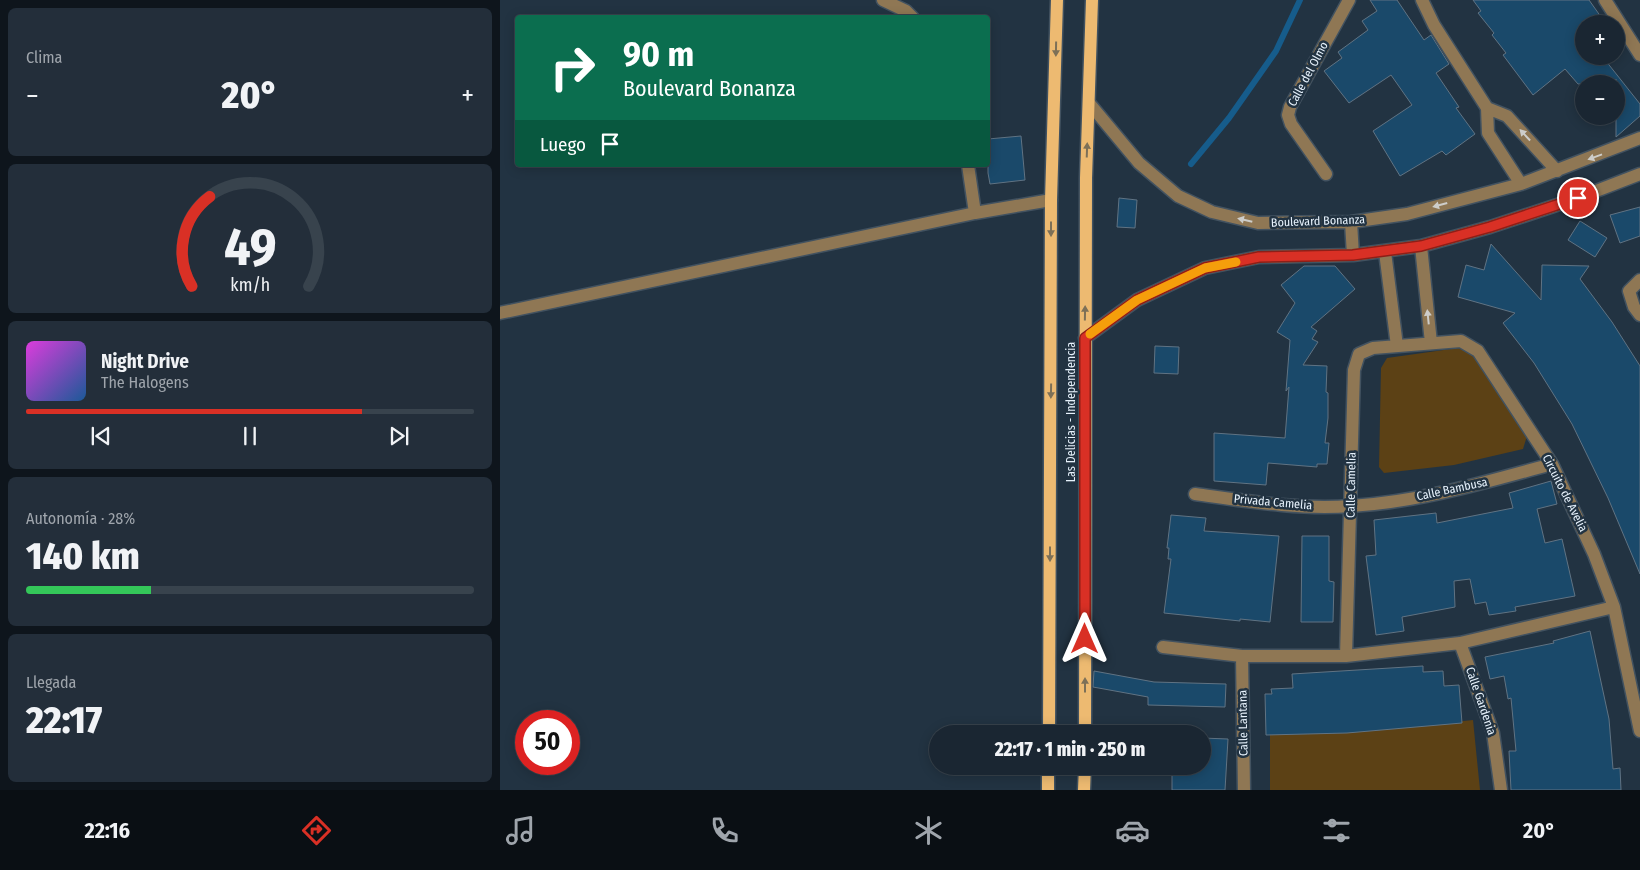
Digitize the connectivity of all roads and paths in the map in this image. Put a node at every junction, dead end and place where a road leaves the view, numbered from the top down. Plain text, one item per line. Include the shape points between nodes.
1 (883, 0) edge
2 (1056, 0) edge
3 (1092, 0) edge
4 (1349, 0) edge
5 (1422, 0) edge
6 (1604, 0) edge
7 (910, 15) edge
8 (1640, 55) edge
9 (1089, 103) junction
10 (1487, 108) junction
11 (1640, 138) edge
12 (968, 167) edge
13 (1557, 171) junction
14 (1326, 174) dead end
15 (1640, 174) edge
16 (1521, 184) junction
17 (1051, 200) junction
18 (975, 212) junction
19 (1351, 222) junction
20 (1421, 246) junction
21 (1385, 252) junction
22 (1353, 255) junction
23 (1640, 280) edge
24 (500, 313) edge
25 (1640, 315) edge
26 (1085, 338) junction
27 (1431, 344) junction
28 (1397, 346) junction
29 (1552, 464) junction
30 (1195, 494) dead end
31 (1351, 506) junction
32 (1614, 607) junction
33 (1460, 643) junction
34 (1163, 647) dead end
35 (1242, 656) junction
36 (1346, 656) junction
37 (1048, 725) edge
38 (1084, 725) edge
39 (1640, 731) edge
40 (1048, 775) edge
41 (1084, 775) edge
42 (1048, 790) edge
43 (1084, 790) edge
44 (1244, 790) edge
45 (1501, 790) edge

1 - 7 street
2 -> 17 main road, Las Delicias - Independencia
3 - 9 main road, Las Delicias - Independencia
4 - 14 street, Calle del Olmo via 1288,115
5 - 10 street via 1434,25
6 - 8 street
19 -> 9 street, Boulevard Bonanza via 1258,223 1212,212 1178,196 1139,162
26 -> 9 main road, Las Delicias - Independencia
13 -> 10 street via 1507,116
10 - 16 street via 1488,133
11 -> 13 street, Boulevard Bonanza
12 - 18 street
13 - 16 street, Boulevard Bonanza
15 - 20 street via 1490,227
16 -> 19 street, Boulevard Bonanza via 1407,214
17 - 18 street
17 -> 37 main road, Las Delicias - Independencia
18 - 24 street
19 - 22 street
20 - 21 street
27 -> 20 street
21 - 22 street
21 - 28 street
22 - 26 street via 1259,257 1205,268 1137,300
23 - 25 street via 1629,290
38 -> 26 main road, Las Delicias - Independencia
27 - 28 street, Circuito de Avelia
27 - 29 street, Circuito de Avelia via 1461,341 1478,350
28 - 31 street, Calle Camelia via 1373,348 1359,354 1354,370
29 - 31 street, Calle Bambusa via 1444,494
29 - 32 street, Circuito de Avelia via 1594,554
30 - 31 street, Privada Camelia via 1279,504
31 - 36 street, Calle Camelia
32 - 33 street
32 - 39 street, Circuito de Avelia
33 - 36 street
33 - 45 street, Calle Gardenia via 1493,733
34 - 35 street
35 - 36 street
35 - 44 street, Calle Lantana
40 - 42 main road
41 - 43 main road

